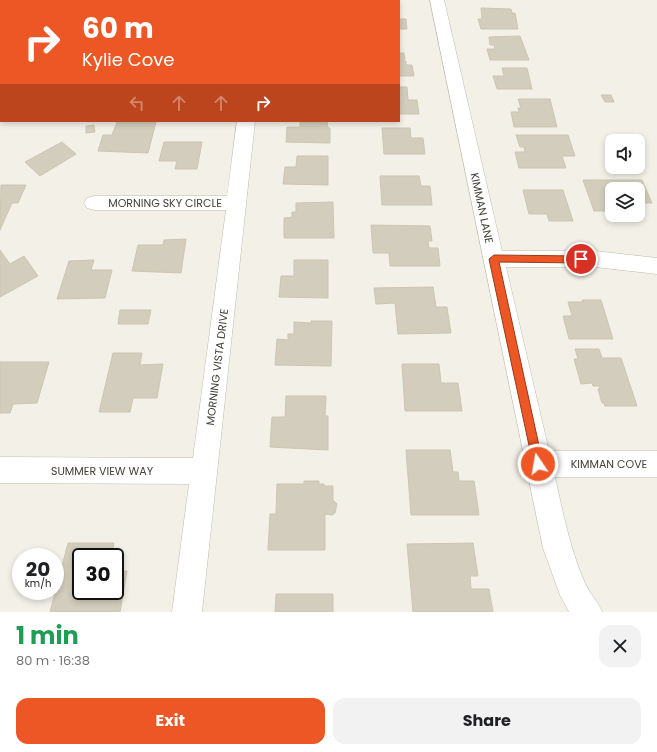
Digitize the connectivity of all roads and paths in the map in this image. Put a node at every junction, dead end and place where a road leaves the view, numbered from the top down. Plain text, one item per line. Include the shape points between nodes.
1 (437, 0) edge
2 (246, 122) edge
3 (236, 203) junction
4 (94, 204) dead end
5 (494, 259) junction
6 (657, 266) edge
7 (538, 464) junction
8 (657, 464) edge
9 (0, 470) edge
10 (204, 471) junction
11 (187, 612) edge
12 (587, 612) edge

1 - 5 street, KIMMAN LANE
2 - 3 street, MORNING VISTA DRIVE
3 - 4 street, MORNING SKY CIRCLE
3 - 10 street, MORNING VISTA DRIVE
5 - 6 street via 595,260
5 - 7 street, KIMMAN LANE
7 - 8 street, KIMMAN COVE
7 - 12 street, KIMMAN LANE via 564,571 575,595
9 - 10 street, SUMMER VIEW WAY
10 - 11 street, MORNING VISTA DRIVE

